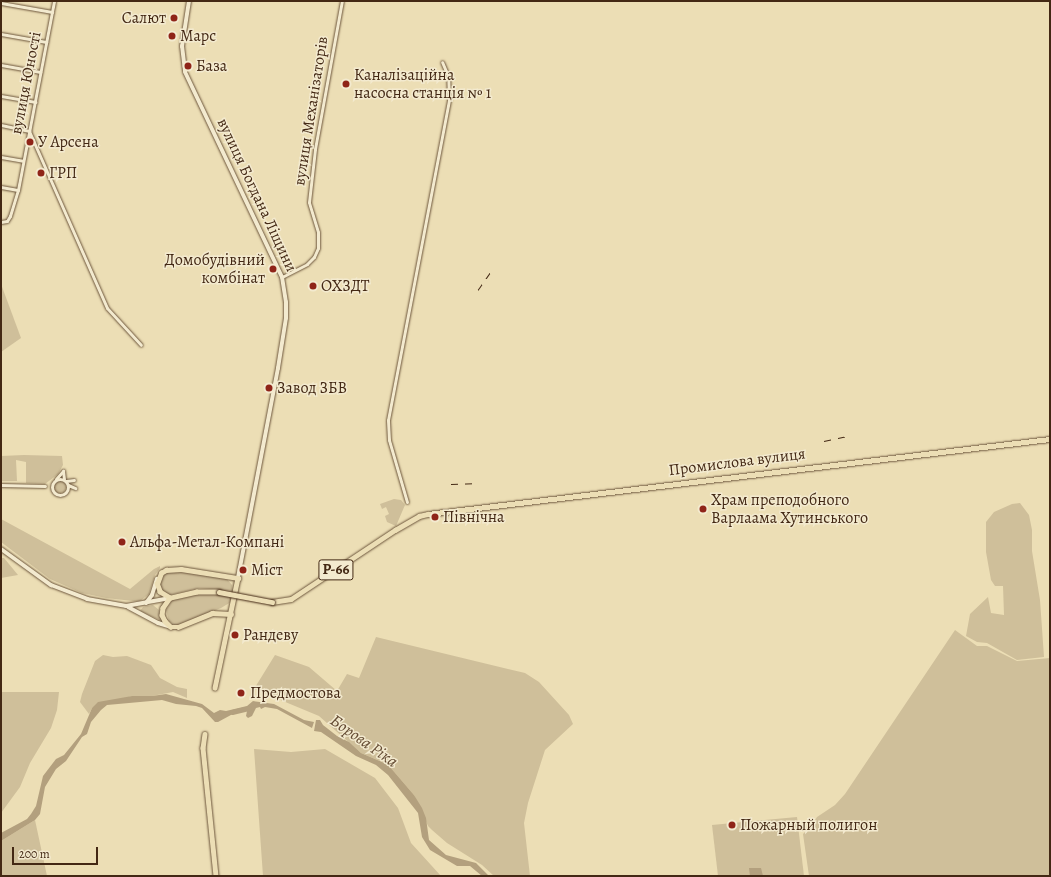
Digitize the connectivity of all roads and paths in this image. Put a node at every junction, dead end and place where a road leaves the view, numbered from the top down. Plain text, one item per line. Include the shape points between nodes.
1 (54, 1) edge
2 (189, 1) edge
3 (342, 1) edge
4 (1, 3) edge
5 (52, 12) junction
6 (1, 34) edge
7 (46, 42) junction
8 (442, 62) dead end
9 (1, 64) edge
10 (40, 72) junction
11 (1, 96) edge
12 (35, 102) junction
13 (1, 125) edge
14 (29, 131) junction
15 (1, 157) edge
16 (23, 161) junction
17 (1, 187) edge
18 (18, 190) junction
19 (1, 222) edge
20 (282, 277) junction
21 (141, 345) dead end
22 (1050, 439) edge
23 (56, 479) junction
24 (66, 482) junction
25 (52, 483) junction
26 (1, 485) edge
27 (45, 486) junction
28 (68, 489) junction
29 (53, 491) junction
30 (407, 502) dead end
31 (1, 549) edge
32 (238, 578) junction
33 (157, 579) junction
34 (170, 598) junction
35 (146, 604) junction
36 (126, 606) junction
37 (231, 614) junction
38 (171, 627) junction
39 (215, 688) dead end
40 (205, 734) dead end
41 (216, 876) edge

1 - 5 street, вулиця Юності
2 - 20 main road, вулиця Богдана Ліщини via 182,46 185,72
3 - 20 street, вулиця Механізаторів via 315,149 309,202 318,232 318,248 307,264
4 - 5 street
5 - 7 street, вулиця Юності
6 - 7 street
7 - 10 street, вулиця Юності
8 - 30 street via 448,76 449,100 388,420 389,440
9 - 10 street
10 - 12 street, вулиця Юності
11 - 12 street
12 - 14 street, вулиця Юності
13 - 14 street
14 - 16 street, вулиця Юності
14 - 21 street via 107,308
15 - 16 street
16 - 18 street, вулиця Юності
17 - 18 street
18 - 19 street, вулиця Юності via 10,216 7,221
20 - 32 main road, вулиця Богдана Ліщини via 286,302 284,335
22 - 34 main road, Промислова вулиця / Р-66, bridge via 428,514 419,516 395,530 292,599 272,602 219,592 197,592
23 - 24 street
23 - 24 street via 63,472
23 - 25 street
24 - 28 street
24 - 28 street via 75,488
25 - 27 street
25 - 29 street
26 - 27 street
27 - 29 street
28 - 29 street via 61,495
31 - 36 main road via 44,581 73,594
32 - 33 main road via 171,569 164,571
32 - 37 main road
33 - 34 main road via 158,590
33 - 35 main road
34 - 35 main road
34 - 38 main road via 162,612 165,621
35 - 36 main road
36 - 38 main road
37 - 38 main road via 212,613 184,626
37 - 39 main road
40 - 41 main road via 203,748

